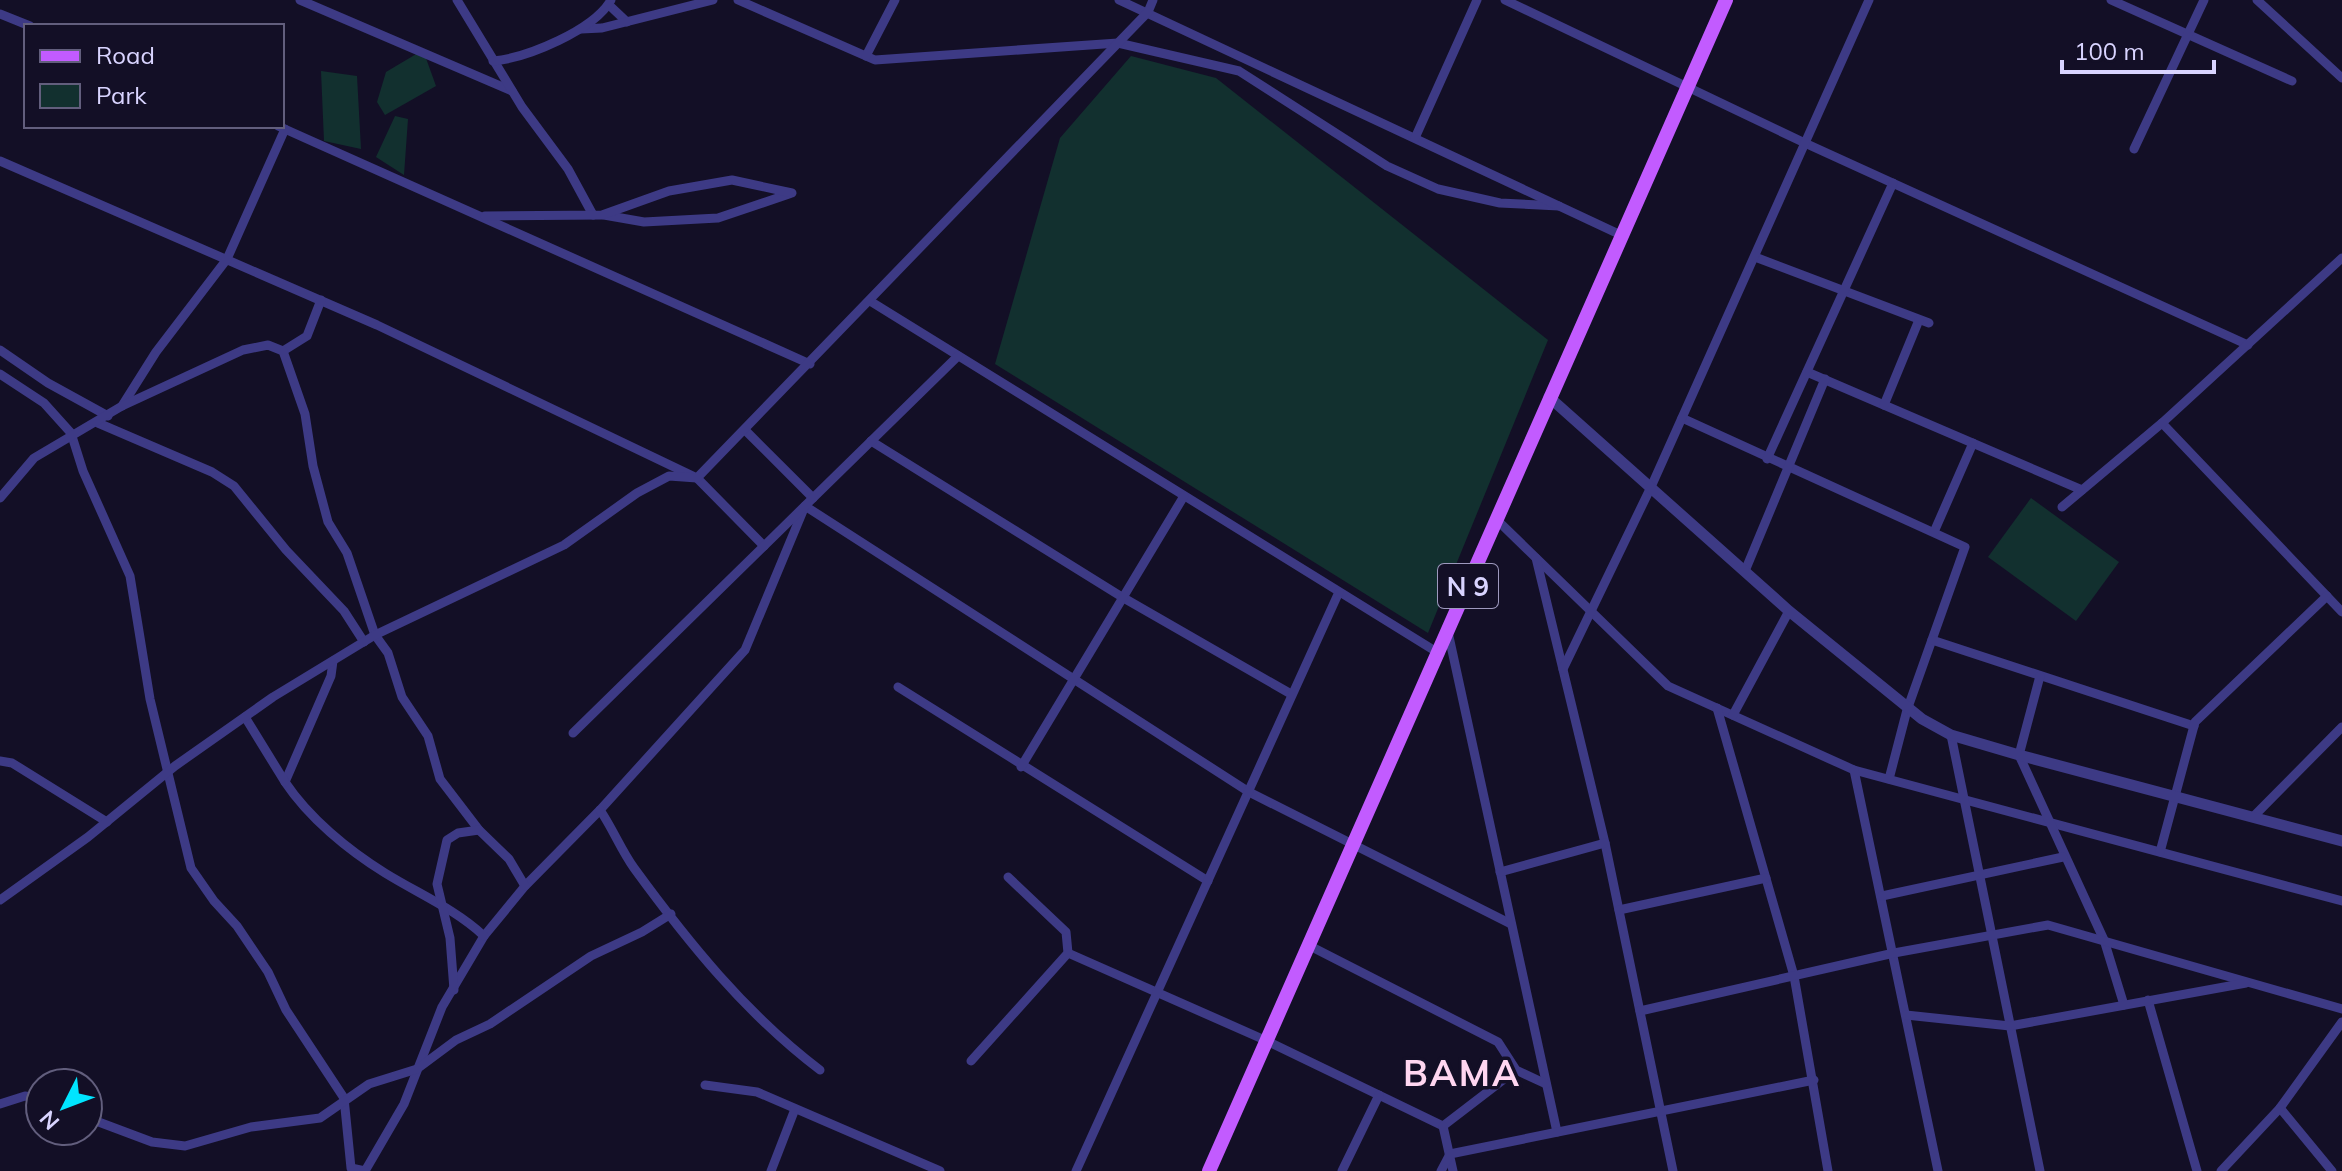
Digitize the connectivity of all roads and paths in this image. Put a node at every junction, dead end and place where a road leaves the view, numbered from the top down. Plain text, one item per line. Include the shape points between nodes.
1 (300, 0) edge
2 (457, 0) edge
3 (713, 0) edge
4 (738, 0) edge
5 (895, 0) edge
6 (1119, 0) edge
7 (1153, 0) edge
8 (1477, 0) edge
9 (1505, 0) edge
10 (1726, 0) edge
11 (1869, 0) edge
12 (2111, 0) edge
13 (2204, 0) edge
14 (2257, 0) edge
15 (610, 2) edge
16 (1148, 12) junction
17 (0, 14) edge
18 (627, 22) junction
19 (25, 24) edge
20 (581, 29) junction
21 (2188, 35) junction
22 (1118, 43) junction
23 (866, 56) junction
24 (493, 61) junction
25 (2342, 78) edge
26 (2292, 81) dead end
27 (1689, 88) junction
28 (512, 91) junction
29 (281, 128) edge
30 (283, 128) edge
31 (1415, 138) junction
32 (1807, 144) junction
33 (2134, 149) dead end
34 (0, 161) edge
35 (1893, 183) junction
36 (1559, 206) junction
37 (597, 215) junction
38 (483, 216) junction
39 (1623, 236) junction
40 (1755, 257) junction
41 (2342, 258) edge
42 (227, 259) junction
43 (1845, 292) junction
44 (321, 300) junction
45 (870, 301) junction
46 (2248, 345) junction
47 (0, 350) edge
48 (283, 351) junction
49 (958, 356) junction
50 (810, 364) junction
51 (1807, 372) junction
52 (0, 374) edge
53 (1825, 379) junction
54 (1549, 397) junction
55 (1884, 405) junction
56 (122, 406) junction
57 (108, 416) junction
58 (1682, 418) junction
59 (98, 423) junction
60 (2162, 423) junction
61 (746, 431) junction
62 (71, 433) junction
63 (871, 441) junction
64 (1973, 443) junction
65 (1767, 459) junction
66 (1788, 469) junction
67 (697, 478) junction
68 (1651, 487) junction
69 (2082, 490) junction
70 (1184, 496) junction
71 (0, 498) edge
72 (809, 502) junction
73 (2062, 507) dead end
74 (1496, 519) junction
75 (1934, 532) junction
76 (764, 546) junction
77 (1536, 558) junction
78 (1745, 571) junction
79 (1339, 592) junction
80 (2327, 596) junction
81 (1122, 597) junction
82 (1590, 610) junction
83 (1789, 611) junction
84 (2342, 612) edge
85 (1448, 632) junction
86 (375, 635) junction
87 (1932, 640) junction
88 (364, 642) junction
89 (1440, 654) junction
90 (333, 661) junction
91 (1563, 669) junction
92 (2040, 676) junction
93 (1073, 678) junction
94 (898, 687) dead end
95 (1291, 694) junction
96 (1717, 708) junction
97 (1907, 710) junction
98 (1733, 715) junction
99 (245, 717) junction
100 (2194, 726) junction
101 (2342, 727) edge
102 (573, 733) dead end
103 (1951, 735) junction
104 (2019, 755) junction
105 (0, 761) edge
106 (1021, 767) junction
107 (1854, 770) junction
108 (167, 772) junction
109 (1889, 779) junction
110 (285, 782) junction
111 (1249, 792) junction
112 (2174, 797) junction
113 (1965, 800) junction
114 (600, 810) junction
115 (2254, 816) junction
116 (107, 822) junction
117 (2048, 822) junction
118 (479, 830) junction
119 (2342, 841) edge
120 (1605, 843) junction
121 (1353, 845) junction
122 (2160, 852) junction
123 (2063, 857) junction
124 (1500, 872) junction
125 (1008, 877) dead end
126 (1979, 877) junction
127 (1766, 878) junction
128 (1208, 881) junction
129 (525, 886) junction
130 (1882, 896) junction
131 (0, 900) edge
132 (2342, 901) edge
133 (441, 905) junction
134 (1619, 910) junction
135 (671, 914) junction
136 (1511, 924) junction
137 (1991, 934) junction
138 (484, 936) junction
139 (2104, 940) junction
140 (1308, 945) junction
141 (1068, 953) junction
142 (1894, 953) junction
143 (1794, 976) junction
144 (2249, 982) junction
145 (454, 990) junction
146 (1158, 992) junction
147 (2148, 1000) junction
148 (2124, 1005) junction
149 (2342, 1009) edge
150 (1640, 1011) junction
151 (1906, 1015) junction
152 (2010, 1026) junction
153 (2340, 1029) edge
154 (1267, 1041) junction
155 (971, 1061) dead end
156 (417, 1069) junction
157 (820, 1070) dead end
158 (1516, 1070) junction
159 (1814, 1080) junction
160 (1546, 1084) junction
161 (705, 1085) dead end
162 (1379, 1095) junction
163 (24, 1096) edge
164 (344, 1098) junction
165 (0, 1104) edge
166 (2280, 1108) junction
167 (795, 1109) junction
168 (1660, 1111) junction
169 (104, 1124) edge
170 (1443, 1126) junction
171 (1557, 1132) junction
172 (1450, 1154) junction
173 (350, 1170) edge
174 (771, 1171) edge
175 (940, 1171) edge
176 (1076, 1171) edge
177 (1209, 1171) edge
178 (1342, 1171) edge
179 (1441, 1171) edge
180 (1453, 1171) edge
181 (1673, 1171) edge
182 (1828, 1171) edge
183 (1938, 1171) edge
184 (2040, 1171) edge
185 (2197, 1171) edge
186 (2221, 1171) edge
187 (2332, 1171) edge

1 - 28 street
2 - 24 street
3 - 18 street
4 - 23 street
5 - 23 street
6 - 16 street
7 - 16 street
8 - 31 street
9 - 27 street
10 - 27 main road, N 9
11 - 32 street
12 - 21 street
13 - 21 street
14 - 25 street
15 - 18 street
15 - 20 street
16 - 22 street
16 - 31 street
17 - 19 street
18 - 20 street
20 - 24 street via 526,54
21 - 26 street
21 - 33 street
22 - 23 street via 875,60
22 - 36 street via 1239,71 1387,166 1438,189 1500,203
22 - 45 street
24 - 28 street
27 - 32 street
27 - 39 main road, N 9
28 - 37 street
29 - 42 street
30 - 38 street
31 - 36 street
32 - 35 street
32 - 40 street
34 - 42 street
35 - 43 street
35 - 46 street
36 - 39 street
37 - 37 street via 644,222 718,218 792,193 732,180 669,191
37 - 38 street
38 - 50 street
39 - 54 main road, N 9
40 - 43 street
40 - 58 street
41 - 46 street
42 - 44 street
42 - 56 street
43 - 51 street
43 - 55 street via 1924,322
44 - 48 street via 307,336
44 - 67 street
45 - 49 street
45 - 50 street
46 - 60 street
47 - 57 street
48 - 56 street via 268,345 243,350
48 - 86 street via 305,414 328,522 347,553
49 - 63 street
49 - 70 street
50 - 61 street
51 - 53 street
51 - 65 street
52 - 62 street via 44,403
53 - 55 street
53 - 66 street
54 - 68 street
54 - 74 main road, N 9
55 - 64 street
56 - 57 street
57 - 59 street
58 - 65 street
58 - 68 street
59 - 62 street
59 - 88 street via 234,486 344,611
60 - 69 street
60 - 80 street
61 - 67 street
61 - 72 street
62 - 71 street via 34,458
62 - 108 street via 130,576
63 - 72 street
63 - 81 street
64 - 69 street
64 - 75 street
65 - 66 street
66 - 75 street
66 - 78 street
67 - 76 street
67 - 86 street via 669,476 564,545
68 - 78 street
68 - 82 street
69 - 73 street
70 - 79 street
70 - 81 street
72 - 76 street
72 - 93 street
72 - 114 street via 745,650
74 - 77 street
74 - 85 main road, N 9
75 - 87 street via 1965,547
76 - 102 street
77 - 82 street
77 - 91 street
78 - 83 street
79 - 89 street
79 - 95 street
80 - 84 street
80 - 100 street
81 - 93 street
81 - 95 street
82 - 91 street
82 - 96 street via 1668,686
83 - 97 street
83 - 98 street
85 - 89 main road, N 9
85 - 124 street
86 - 88 street
86 - 118 street via 388,653 402,697 428,736 440,779
87 - 92 street
87 - 97 street
88 - 90 street
89 - 121 main road, N 9
90 - 99 street
90 - 110 street
91 - 120 street
92 - 100 street
92 - 104 street
93 - 106 street
93 - 111 street
94 - 106 street
95 - 111 street
96 - 98 street
96 - 127 street
97 - 103 street
97 - 109 street
98 - 107 street
99 - 108 street
99 - 110 street
100 - 112 street
101 - 115 street
103 - 104 street
103 - 113 street
104 - 112 street
104 - 117 street
105 - 116 street via 12,763
106 - 128 street
107 - 109 street
107 - 130 street
108 - 116 street
108 - 164 street via 191,868 253,949
109 - 113 street
110 - 133 street via 297,801 333,833 384,872
111 - 121 street
111 - 128 street
112 - 115 street
112 - 122 street
113 - 117 street
113 - 126 street
114 - 129 street
114 - 135 street via 632,865
115 - 119 street
116 - 131 street
117 - 122 street
117 - 123 street
118 - 129 street via 509,859
118 - 133 street via 447,840 437,884
120 - 124 street
120 - 134 street
121 - 136 street
121 - 140 main road, N 9
122 - 132 street
123 - 126 street
123 - 139 street
124 - 136 street
125 - 141 street via 1066,932
126 - 130 street
126 - 137 street
127 - 134 street
127 - 143 street
128 - 146 street
129 - 138 street
130 - 142 street
133 - 138 street
133 - 145 street
134 - 150 street
135 - 156 street via 591,956
135 - 157 street via 691,946 730,987
136 - 160 street
137 - 139 street via 2048,925
137 - 142 street
137 - 152 street
138 - 145 street
139 - 144 street
139 - 148 street
140 - 154 main road, N 9
140 - 158 street via 1498,1042
141 - 146 street
141 - 155 street
142 - 143 street
142 - 151 street
143 - 150 street
143 - 159 street
144 - 147 street
144 - 149 street
145 - 156 street
146 - 154 street
146 - 176 street
147 - 148 street
147 - 185 street
148 - 152 street
150 - 168 street
151 - 152 street
151 - 183 street
152 - 184 street
153 - 166 street
154 - 162 street
154 - 177 main road, N 9
156 - 164 street
156 - 173 street via 404,1104 365,1171
158 - 160 street
158 - 170 street
159 - 168 street
159 - 182 street
160 - 171 street
161 - 167 street via 757,1092
162 - 170 street
162 - 178 street
163 - 165 street
164 - 169 street via 320,1118 251,1127 185,1146 152,1142
164 - 173 street
166 - 186 street
166 - 187 street
167 - 174 street
167 - 175 street
168 - 171 street
168 - 181 street
170 - 172 street
171 - 172 street
172 - 179 street
172 - 180 street

